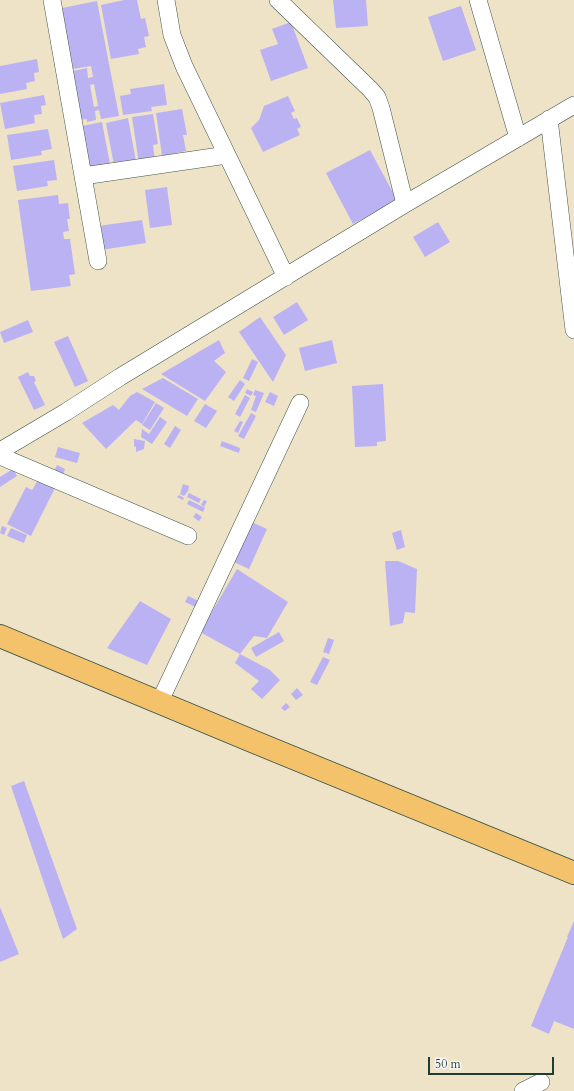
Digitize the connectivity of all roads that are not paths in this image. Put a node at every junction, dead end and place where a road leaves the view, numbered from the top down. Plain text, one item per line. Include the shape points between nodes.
1 (52, 0) edge
2 (166, 0) edge
3 (278, 0) edge
4 (478, 0) edge
5 (574, 105) edge
6 (549, 119) junction
7 (518, 138) junction
8 (227, 155) junction
9 (83, 176) junction
10 (405, 204) junction
11 (98, 261) dead end
12 (286, 277) junction
13 (574, 330) edge
14 (300, 403) dead end
15 (0, 451) edge
16 (0, 456) edge
17 (188, 536) dead end
18 (0, 636) edge
19 (159, 703) junction
20 (574, 873) edge
21 (541, 1082) dead end
22 (523, 1091) edge

1 - 9 street
2 - 8 street via 172,35 178,51
3 - 10 street via 377,97
4 - 7 street
5 - 6 street
6 - 7 street
6 - 13 street
7 - 10 street
8 - 9 street
8 - 12 street
9 - 11 street
10 - 12 street
12 - 15 street
14 - 19 street
16 - 17 street
18 - 19 main road
19 - 20 main road
21 - 22 street

